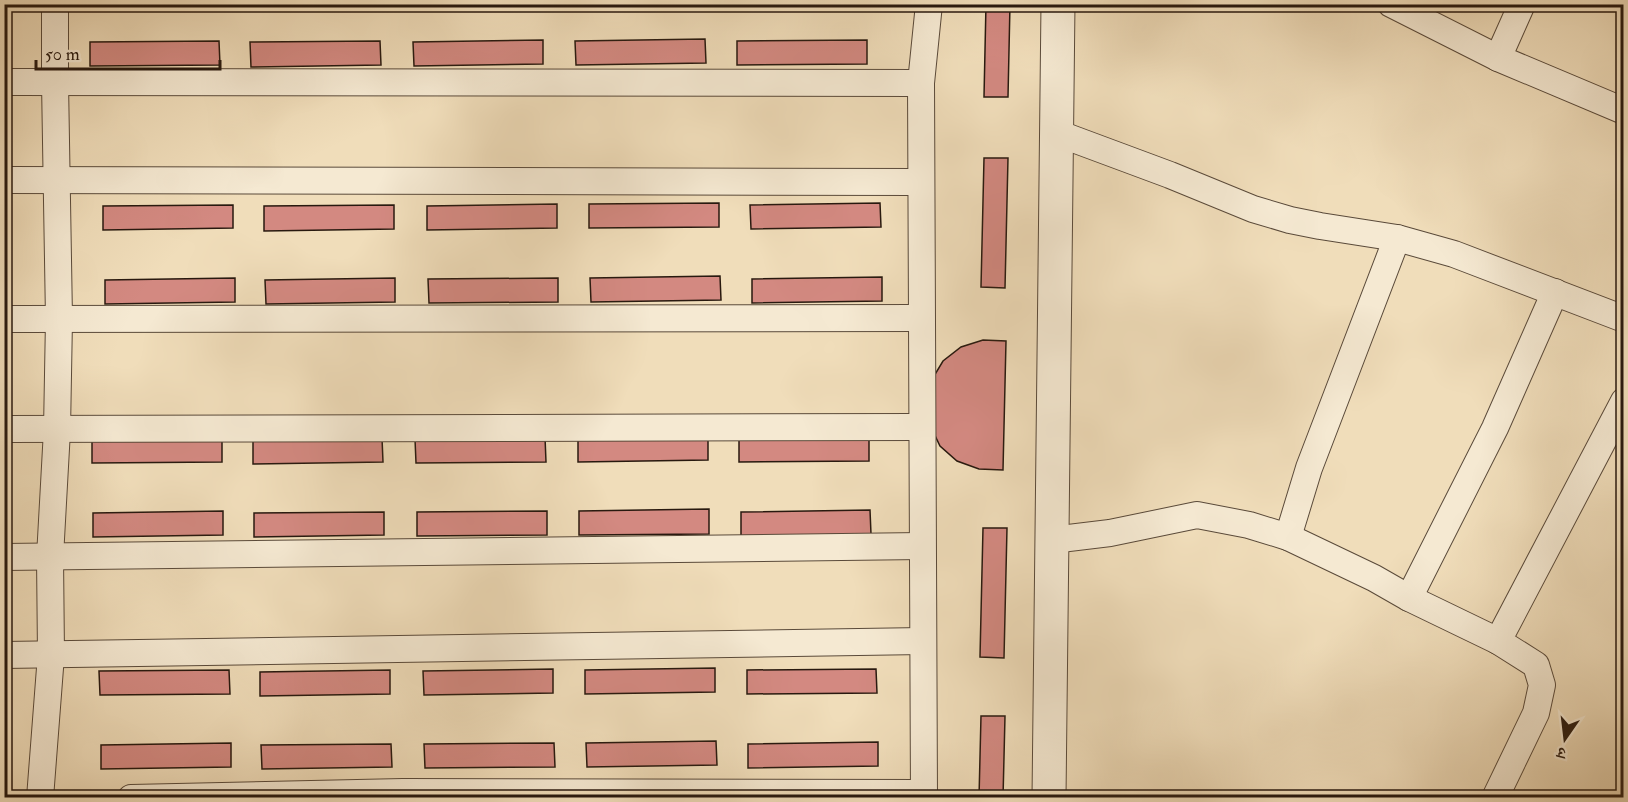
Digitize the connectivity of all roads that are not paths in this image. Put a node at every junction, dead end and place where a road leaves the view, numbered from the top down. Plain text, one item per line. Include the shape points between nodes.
1 (55, 4) edge
2 (929, 4) edge
3 (1058, 4) edge
4 (1391, 4) edge
5 (1522, 4) edge
6 (1498, 58) junction
7 (4, 82) edge
8 (54, 82) junction
9 (921, 83) junction
10 (1623, 111) edge
11 (1057, 133) junction
12 (4, 180) edge
13 (56, 180) junction
14 (921, 182) junction
15 (1397, 238) junction
16 (1555, 292) junction
17 (921, 318) junction
18 (4, 319) edge
19 (58, 319) junction
20 (1623, 319) edge
21 (1623, 401) edge
22 (922, 427) junction
23 (4, 429) edge
24 (57, 430) junction
25 (1288, 537) junction
26 (1052, 540) junction
27 (922, 546) junction
28 (4, 557) edge
29 (50, 557) junction
30 (1409, 598) junction
31 (923, 641) junction
32 (1498, 641) junction
33 (4, 655) edge
34 (51, 655) junction
35 (403, 795) edge
36 (924, 795) edge
37 (40, 798) edge
38 (131, 798) edge
39 (1049, 798) edge
40 (1495, 798) edge

1 - 8 street
2 - 9 street
3 - 11 street
4 - 6 street
5 - 6 street
6 - 10 street
7 - 8 street
8 - 9 street
8 - 13 street
9 - 14 street
11 - 15 street via 1262,212
11 - 26 street
12 - 13 street
13 - 14 street
13 - 19 street
14 - 17 street
15 - 16 street via 1454,254
15 - 25 street via 1309,468
16 - 20 street
16 - 30 street via 1495,428
17 - 19 street
17 - 22 street
18 - 19 street
19 - 24 street
21 - 32 street
22 - 24 street
22 - 27 street
23 - 24 street
24 - 29 street
25 - 26 street via 1197,515
25 - 30 street
26 - 39 street
27 - 29 street
27 - 31 street
28 - 29 street
29 - 34 street
30 - 32 street
31 - 34 street
31 - 36 street
32 - 40 street via 1536,665 1542,685 1536,713
33 - 34 street
34 - 37 street
35 - 36 street
35 - 38 street

